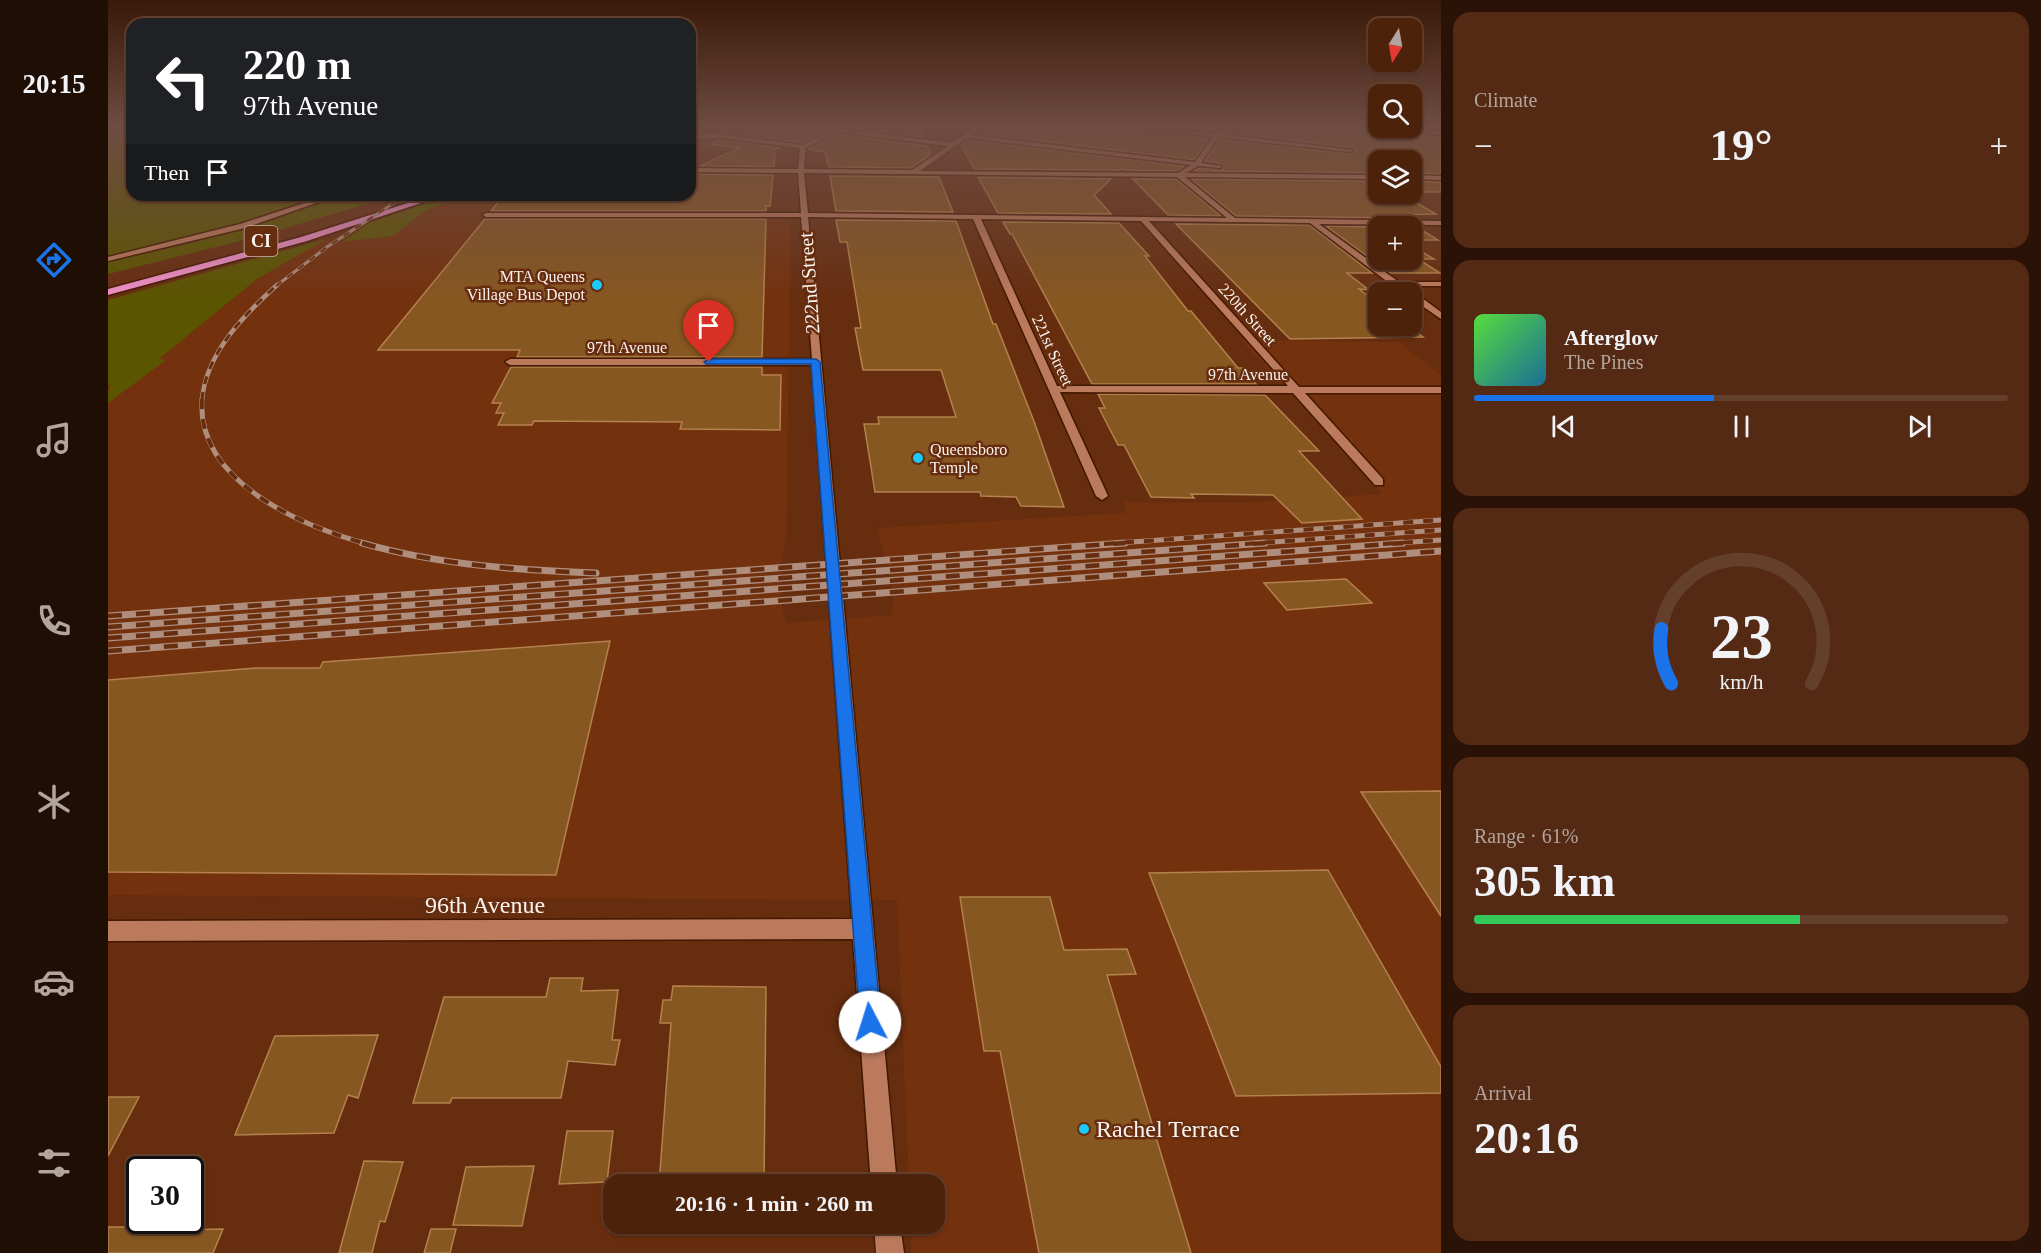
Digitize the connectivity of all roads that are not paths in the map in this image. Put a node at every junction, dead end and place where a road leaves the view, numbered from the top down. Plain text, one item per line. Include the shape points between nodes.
1 (802, 183) edge
2 (1189, 183) edge
3 (318, 201) edge
4 (392, 201) edge
5 (423, 201) edge
6 (486, 215) dead end
7 (804, 215) junction
8 (976, 217) junction
9 (1143, 219) junction
10 (1233, 220) junction
11 (1311, 221) junction
12 (1441, 223) edge
13 (108, 259) edge
14 (124, 277) dead end
15 (1393, 282) edge
16 (1422, 284) edge
17 (1441, 284) edge
18 (108, 293) edge
19 (1422, 303) edge
20 (1441, 316) edge
21 (510, 362) dead end
22 (816, 362) junction
23 (1055, 389) junction
24 (1296, 389) junction
25 (1441, 390) edge
26 (1379, 482) dead end
27 (1102, 496) dead end
28 (862, 929) junction
29 (108, 931) edge
30 (883, 1174) edge
31 (888, 1234) edge
32 (890, 1253) edge

1 - 7 street, 222nd Street
2 - 10 street
3 - 13 street via 242,226
4 - 14 highway, CI
5 - 18 highway, CI via 342,228
6 - 7 street
7 - 8 street
7 - 22 street, 222nd Street
8 - 9 street
8 - 23 street, 221st Street
9 - 10 street
9 - 24 street, 220th Street
10 - 11 street
11 - 12 street
11 - 15 street
16 - 17 street
19 - 20 street
21 - 22 street, 97th Avenue
22 - 28 street, 222nd Street
23 - 24 street, 97th Avenue
23 - 27 street, 221st Street
24 - 25 street, 97th Avenue
24 - 26 street, 220th Street
28 - 29 street, 96th Avenue
28 - 30 street, 222nd Street
31 - 32 street

